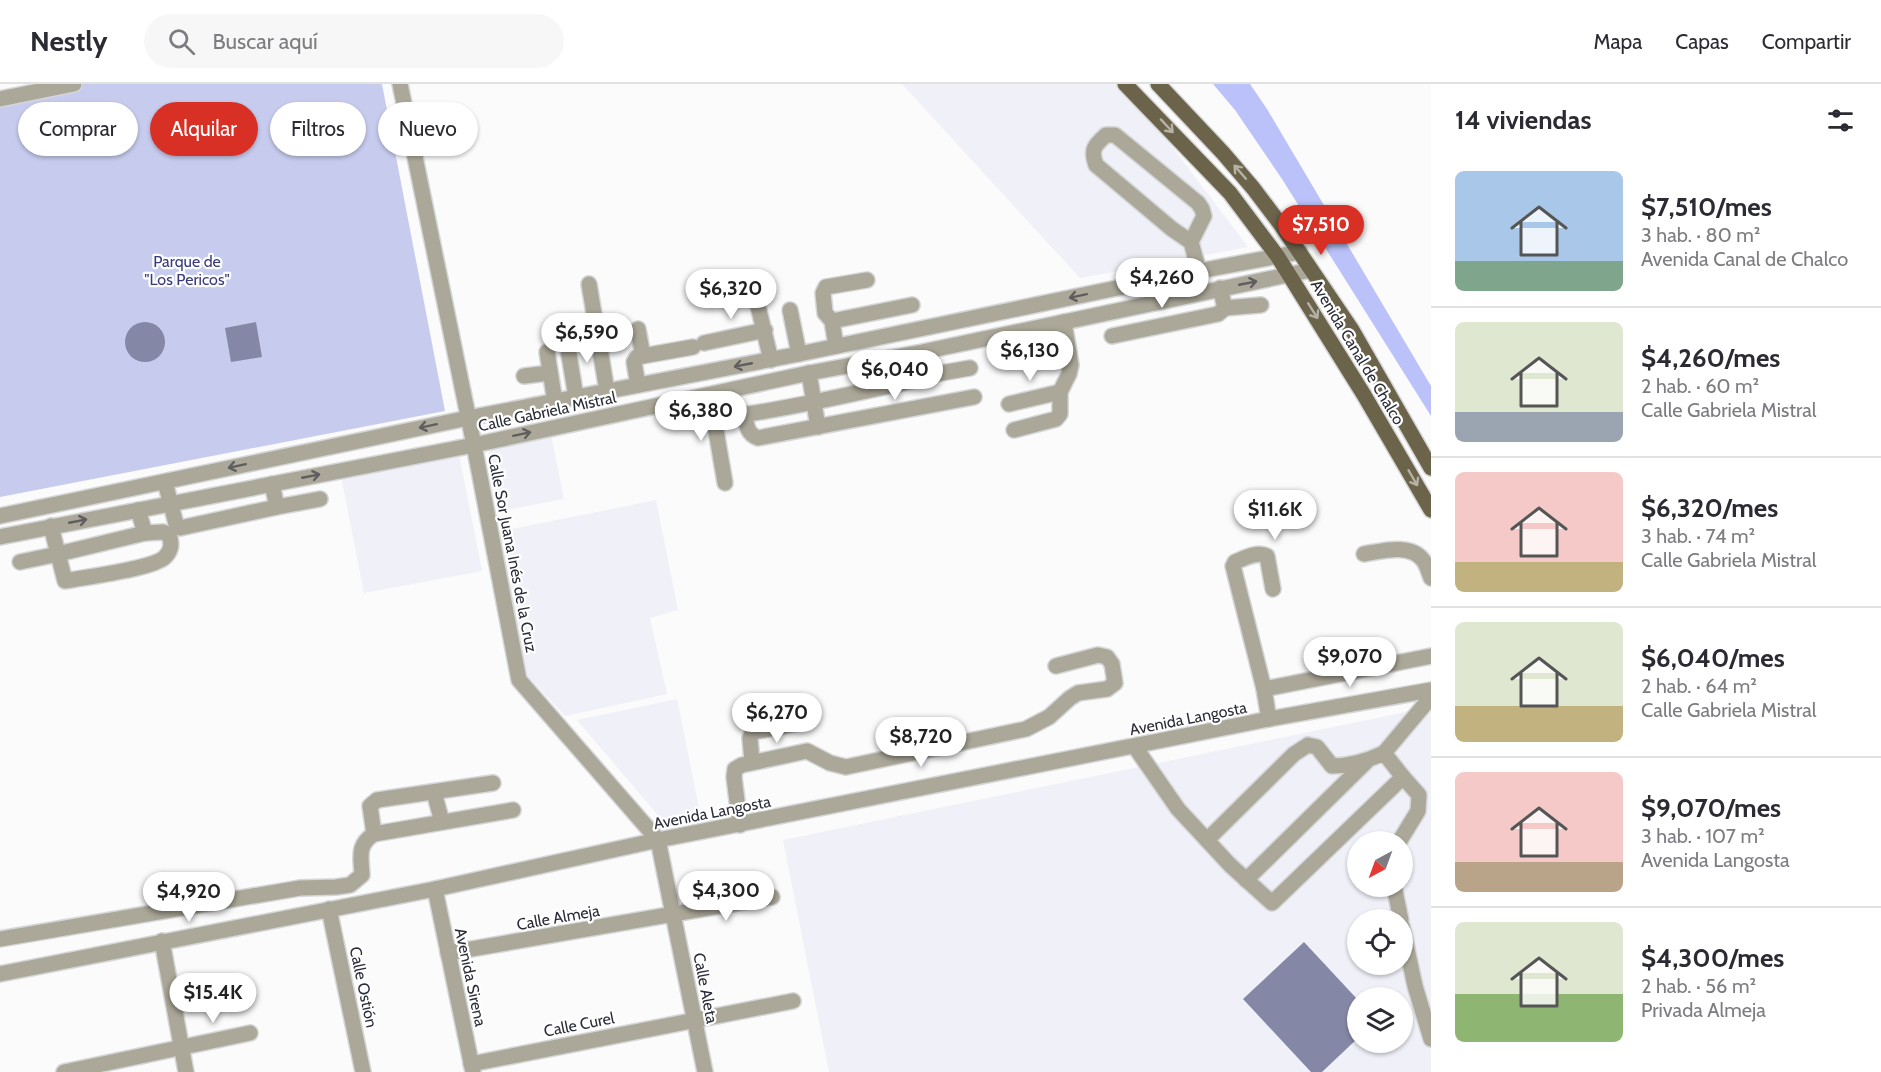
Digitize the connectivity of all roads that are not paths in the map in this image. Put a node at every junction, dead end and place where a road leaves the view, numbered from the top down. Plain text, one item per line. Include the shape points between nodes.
1 (74, 84) edge
2 (400, 84) edge
3 (1125, 84) edge
4 (1158, 84) edge
5 (0, 99) edge
6 (1191, 242) junction
7 (1300, 252) junction
8 (1278, 256) junction
9 (1311, 270) junction
10 (1198, 271) junction
11 (1290, 275) junction
12 (867, 280) dead end
13 (588, 284) dead end
14 (1220, 288) junction
15 (756, 298) dead end
16 (912, 305) dead end
17 (1261, 305) dead end
18 (1225, 309) junction
19 (790, 310) dead end
20 (832, 321) junction
21 (1065, 322) junction
22 (638, 329) dead end
23 (765, 330) junction
24 (917, 330) junction
25 (1112, 336) dead end
26 (566, 337) dead end
27 (836, 346) junction
28 (547, 352) dead end
29 (922, 352) junction
30 (799, 354) junction
31 (643, 356) junction
32 (771, 360) junction
33 (970, 368) dead end
34 (549, 373) junction
35 (809, 373) junction
36 (524, 376) dead end
37 (925, 377) junction
38 (638, 385) junction
39 (607, 391) junction
40 (1060, 392) junction
41 (709, 395) junction
42 (576, 397) junction
43 (974, 397) dead end
44 (555, 402) junction
45 (814, 402) junction
46 (1009, 404) dead end
47 (927, 405) junction
48 (745, 415) junction
49 (468, 418) junction
50 (714, 419) junction
51 (818, 427) junction
52 (1014, 430) dead end
53 (474, 445) junction
54 (1431, 468) edge
55 (165, 482) junction
56 (725, 483) dead end
57 (272, 484) junction
58 (320, 499) dead end
59 (170, 503) junction
60 (277, 507) junction
61 (138, 510) junction
62 (1431, 510) edge
63 (0, 516) edge
64 (51, 526) junction
65 (145, 533) junction
66 (0, 537) edge
67 (58, 554) junction
68 (1364, 554) dead end
69 (20, 561) dead end
70 (1431, 578) edge
71 (1273, 589) dead end
72 (1431, 656) edge
73 (1056, 666) dead end
74 (1264, 689) junction
75 (1431, 690) edge
76 (1431, 697) edge
77 (1269, 720) junction
78 (799, 723) dead end
79 (1135, 747) junction
80 (1384, 753) junction
81 (1368, 761) junction
82 (752, 762) junction
83 (1403, 777) junction
84 (493, 783) dead end
85 (434, 792) junction
86 (513, 810) dead end
87 (442, 822) junction
88 (740, 825) junction
89 (1406, 831) edge
90 (374, 834) junction
91 (658, 840) junction
92 (1207, 840) junction
93 (1246, 879) junction
94 (435, 889) junction
95 (772, 897) dead end
96 (329, 909) junction
97 (674, 915) junction
98 (0, 939) edge
99 (162, 941) junction
100 (448, 953) junction
101 (1413, 973) edge
102 (0, 974) edge
103 (793, 1001) dead end
104 (694, 1020) junction
105 (250, 1033) dead end
106 (1431, 1040) edge
107 (182, 1048) junction
108 (472, 1068) edge
109 (64, 1072) edge
110 (186, 1072) edge
111 (363, 1072) edge
112 (705, 1072) edge

1 - 5 street
2 - 49 street, Calle Sor Juana Inés de la Cruz
3 -> 8 main road, Avenida Canal de Chalco via 1230,193
7 -> 4 main road, Avenida Canal de Chalco via 1253,188
6 - 6 street via 1096,165 1092,155 1096,144 1106,135 1114,135 1198,203 1204,216
6 - 10 street
7 - 8 street, Calle Gabriela Mistral
7 - 9 main road, Avenida Canal de Chalco
8 - 10 street, Calle Gabriela Mistral
8 - 11 main road, Avenida Canal de Chalco
9 - 11 street, Calle Gabriela Mistral
9 - 54 main road, Avenida Canal de Chalco via 1352,330
10 -> 24 street, Calle Gabriela Mistral
14 -> 11 street, Calle Gabriela Mistral
11 -> 62 main road, Avenida Canal de Chalco
12 - 20 street via 826,287 825,313
13 - 39 street
14 - 18 street
14 - 21 street, Calle Gabriela Mistral
15 - 23 street
16 - 20 street
17 - 18 street
18 - 25 street via 1218,314
19 - 30 street
20 - 27 street
21 - 29 street, Calle Gabriela Mistral
21 - 40 street via 1071,365
22 - 31 street
23 - 31 street
23 - 32 street
24 - 27 street, Calle Gabriela Mistral
24 - 29 street
26 - 42 street
27 - 30 street, Calle Gabriela Mistral
28 - 34 street
29 - 35 street, Calle Gabriela Mistral
29 - 37 street
30 - 32 street, Calle Gabriela Mistral
31 - 38 street via 634,362
32 -> 38 street, Calle Gabriela Mistral
33 - 37 street
34 - 36 street
34 - 44 street
35 - 41 street, Calle Gabriela Mistral
35 - 45 street
37 - 45 street
37 - 47 street
38 - 39 street, Calle Gabriela Mistral
39 - 42 street, Calle Gabriela Mistral
40 - 46 street
40 - 52 street via 1060,414 1056,419
41 - 50 street
53 -> 41 street, Calle Gabriela Mistral
42 - 44 street, Calle Gabriela Mistral
43 - 47 street
44 - 49 street, Calle Gabriela Mistral
45 - 48 street
45 - 51 street
47 - 51 street
48 - 50 street
48 - 51 street via 748,432 758,438
49 - 53 street, Calle Sor Juana Inés de la Cruz
49 -> 55 street, Calle Gabriela Mistral
50 - 56 street
57 -> 53 street, Calle Gabriela Mistral
53 - 91 street, Calle Sor Juana Inés de la Cruz via 519,680
55 - 59 street
55 - 63 street, Calle Gabriela Mistral
57 - 59 street, Calle Gabriela Mistral
57 - 60 street
58 - 60 street
59 - 60 street via 180,528
59 - 61 street, Calle Gabriela Mistral
64 -> 61 street, Calle Gabriela Mistral
61 - 65 street
64 - 66 street, Calle Gabriela Mistral
64 - 67 street
65 - 67 street
65 - 67 street via 163,532 169,535 171,543 164,558 147,565 65,581
67 - 69 street
68 - 70 street via 1398,549 1414,554 1423,560
71 - 74 street via 1267,556 1257,554 1235,561 1233,566
72 - 74 street
73 - 82 street via 1098,655 1107,657 1115,683 1107,689 1078,693 1026,729 846,768 807,751
74 - 77 street
75 - 77 street, Avenida Langosta
76 - 80 street
77 - 79 street, Avenida Langosta
78 - 82 street via 753,732
79 - 88 street, Avenida Langosta
79 - 92 street via 1178,809
80 - 81 street
80 - 83 street
81 - 92 street via 1332,766 1317,747 1308,745 1294,754
81 - 93 street
82 - 88 street via 735,769
83 - 89 street via 1419,795 1418,811
83 - 93 street via 1272,903
84 - 85 street
85 - 87 street
85 - 90 street via 372,803
86 - 87 street
87 - 90 street
88 - 91 street, Avenida Langosta
90 - 98 street via 361,848 362,875 350,885 300,888
91 - 94 street, Avenida Langosta
91 - 97 street, Calle Aleta
92 - 93 street
94 - 96 street, Avenida Langosta
94 - 100 street, Avenida Sirena
95 - 97 street, Calle Almeja
96 - 99 street, Avenida Langosta
96 - 111 street, Calle Ostión
97 - 100 street, Calle Almeja
97 - 104 street, Calle Aleta
99 - 102 street, Avenida Langosta
99 - 107 street
100 - 108 street, Avenida Sirena
101 - 106 street
103 - 104 street, Calle Curel
104 - 108 street, Calle Curel
104 - 112 street, Calle Aleta
105 - 107 street
107 - 109 street
107 - 110 street

